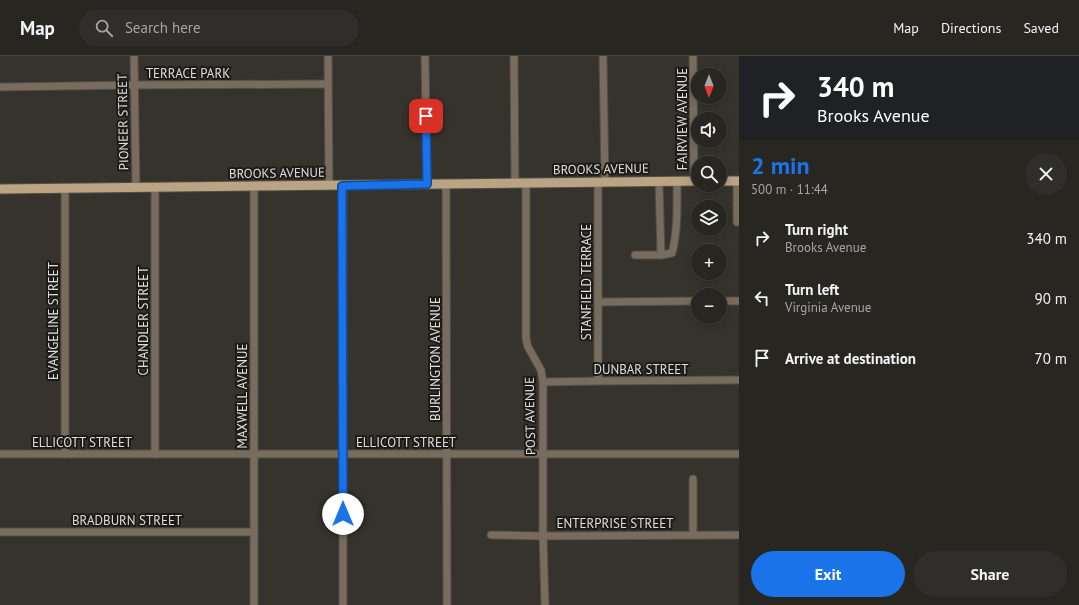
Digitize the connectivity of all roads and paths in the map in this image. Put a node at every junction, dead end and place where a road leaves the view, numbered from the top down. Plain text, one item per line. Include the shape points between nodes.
1 (134, 56) edge
2 (328, 56) edge
3 (425, 56) edge
4 (514, 56) edge
5 (603, 56) edge
6 (693, 56) edge
7 (328, 84) junction
8 (134, 85) junction
9 (0, 87) edge
10 (695, 156) edge
11 (691, 181) edge
12 (727, 181) edge
13 (738, 181) edge
14 (602, 182) junction
15 (659, 182) junction
16 (677, 182) junction
17 (515, 183) junction
18 (526, 183) junction
19 (427, 184) junction
20 (446, 184) junction
21 (254, 186) junction
22 (330, 186) junction
23 (342, 186) junction
24 (136, 188) junction
25 (155, 188) junction
26 (65, 189) junction
27 (0, 190) edge
28 (738, 204) edge
29 (739, 222) edge
30 (635, 254) dead end
31 (661, 255) junction
32 (691, 301) edge
33 (727, 301) edge
34 (739, 301) edge
35 (598, 302) junction
36 (739, 380) edge
37 (598, 381) junction
38 (543, 382) junction
39 (0, 454) edge
40 (65, 454) junction
41 (155, 454) junction
42 (254, 454) junction
43 (343, 454) junction
44 (447, 454) junction
45 (543, 454) junction
46 (739, 454) edge
47 (693, 479) dead end
48 (0, 532) edge
49 (254, 532) junction
50 (491, 535) dead end
51 (693, 535) junction
52 (739, 535) edge
53 (543, 536) junction
54 (254, 605) edge
55 (343, 605) edge
56 (447, 605) edge
57 (545, 605) edge

1 - 8 street, PIONEER STREET
2 - 7 street
3 - 19 street
4 - 17 street
5 - 14 street, STANFIELD TERRACE
6 - 10 street, FAIRVIEW AVENUE
7 - 8 street, TERRACE PARK
7 - 22 street
8 - 9 street, TERRACE PARK
8 - 24 street, PIONEER STREET
11 - 16 main road, BROOKS AVENUE
12 - 13 main road
13 - 28 street
14 - 15 main road, BROOKS AVENUE
14 - 18 main road, BROOKS AVENUE
14 - 35 street, STANFIELD TERRACE
15 - 16 main road, BROOKS AVENUE
15 - 31 street
16 - 31 street via 676,241 672,253
17 - 18 main road, BROOKS AVENUE
17 - 20 main road, BROOKS AVENUE
18 - 38 street, POST AVENUE via 526,339 528,348 541,370
19 - 20 main road, BROOKS AVENUE
19 - 23 main road, BROOKS AVENUE
20 - 44 street, BURLINGTON AVENUE
21 - 22 main road, BROOKS AVENUE
21 - 25 main road, BROOKS AVENUE
21 - 42 street, MAXWELL AVENUE
22 - 23 main road, BROOKS AVENUE
23 - 43 street
24 - 25 main road, BROOKS AVENUE
24 - 26 main road, BROOKS AVENUE
25 - 41 street, CHANDLER STREET
26 - 27 main road, BROOKS AVENUE
26 - 40 street, EVANGELINE STREET
28 - 29 street
30 - 31 street
32 - 35 street
33 - 34 street
35 - 37 street, STANFIELD TERRACE
36 - 37 street, DUNBAR STREET
37 - 38 street, DUNBAR STREET
38 - 45 street, POST AVENUE
39 - 40 street, ELLICOTT STREET
40 - 41 street, ELLICOTT STREET
41 - 42 street, ELLICOTT STREET
42 - 43 street, ELLICOTT STREET
42 - 49 street, MAXWELL AVENUE
43 - 44 street, ELLICOTT STREET
43 - 55 street
44 - 45 street, ELLICOTT STREET
44 - 56 street, BURLINGTON AVENUE
45 - 46 street, ELLICOTT STREET
45 - 53 street, POST AVENUE
47 - 51 street
48 - 49 street, BRADBURN STREET
49 - 54 street, MAXWELL AVENUE
50 - 53 street, ENTERPRISE STREET
51 - 52 street, ENTERPRISE STREET
51 - 53 street, ENTERPRISE STREET
53 - 57 street, POST AVENUE

